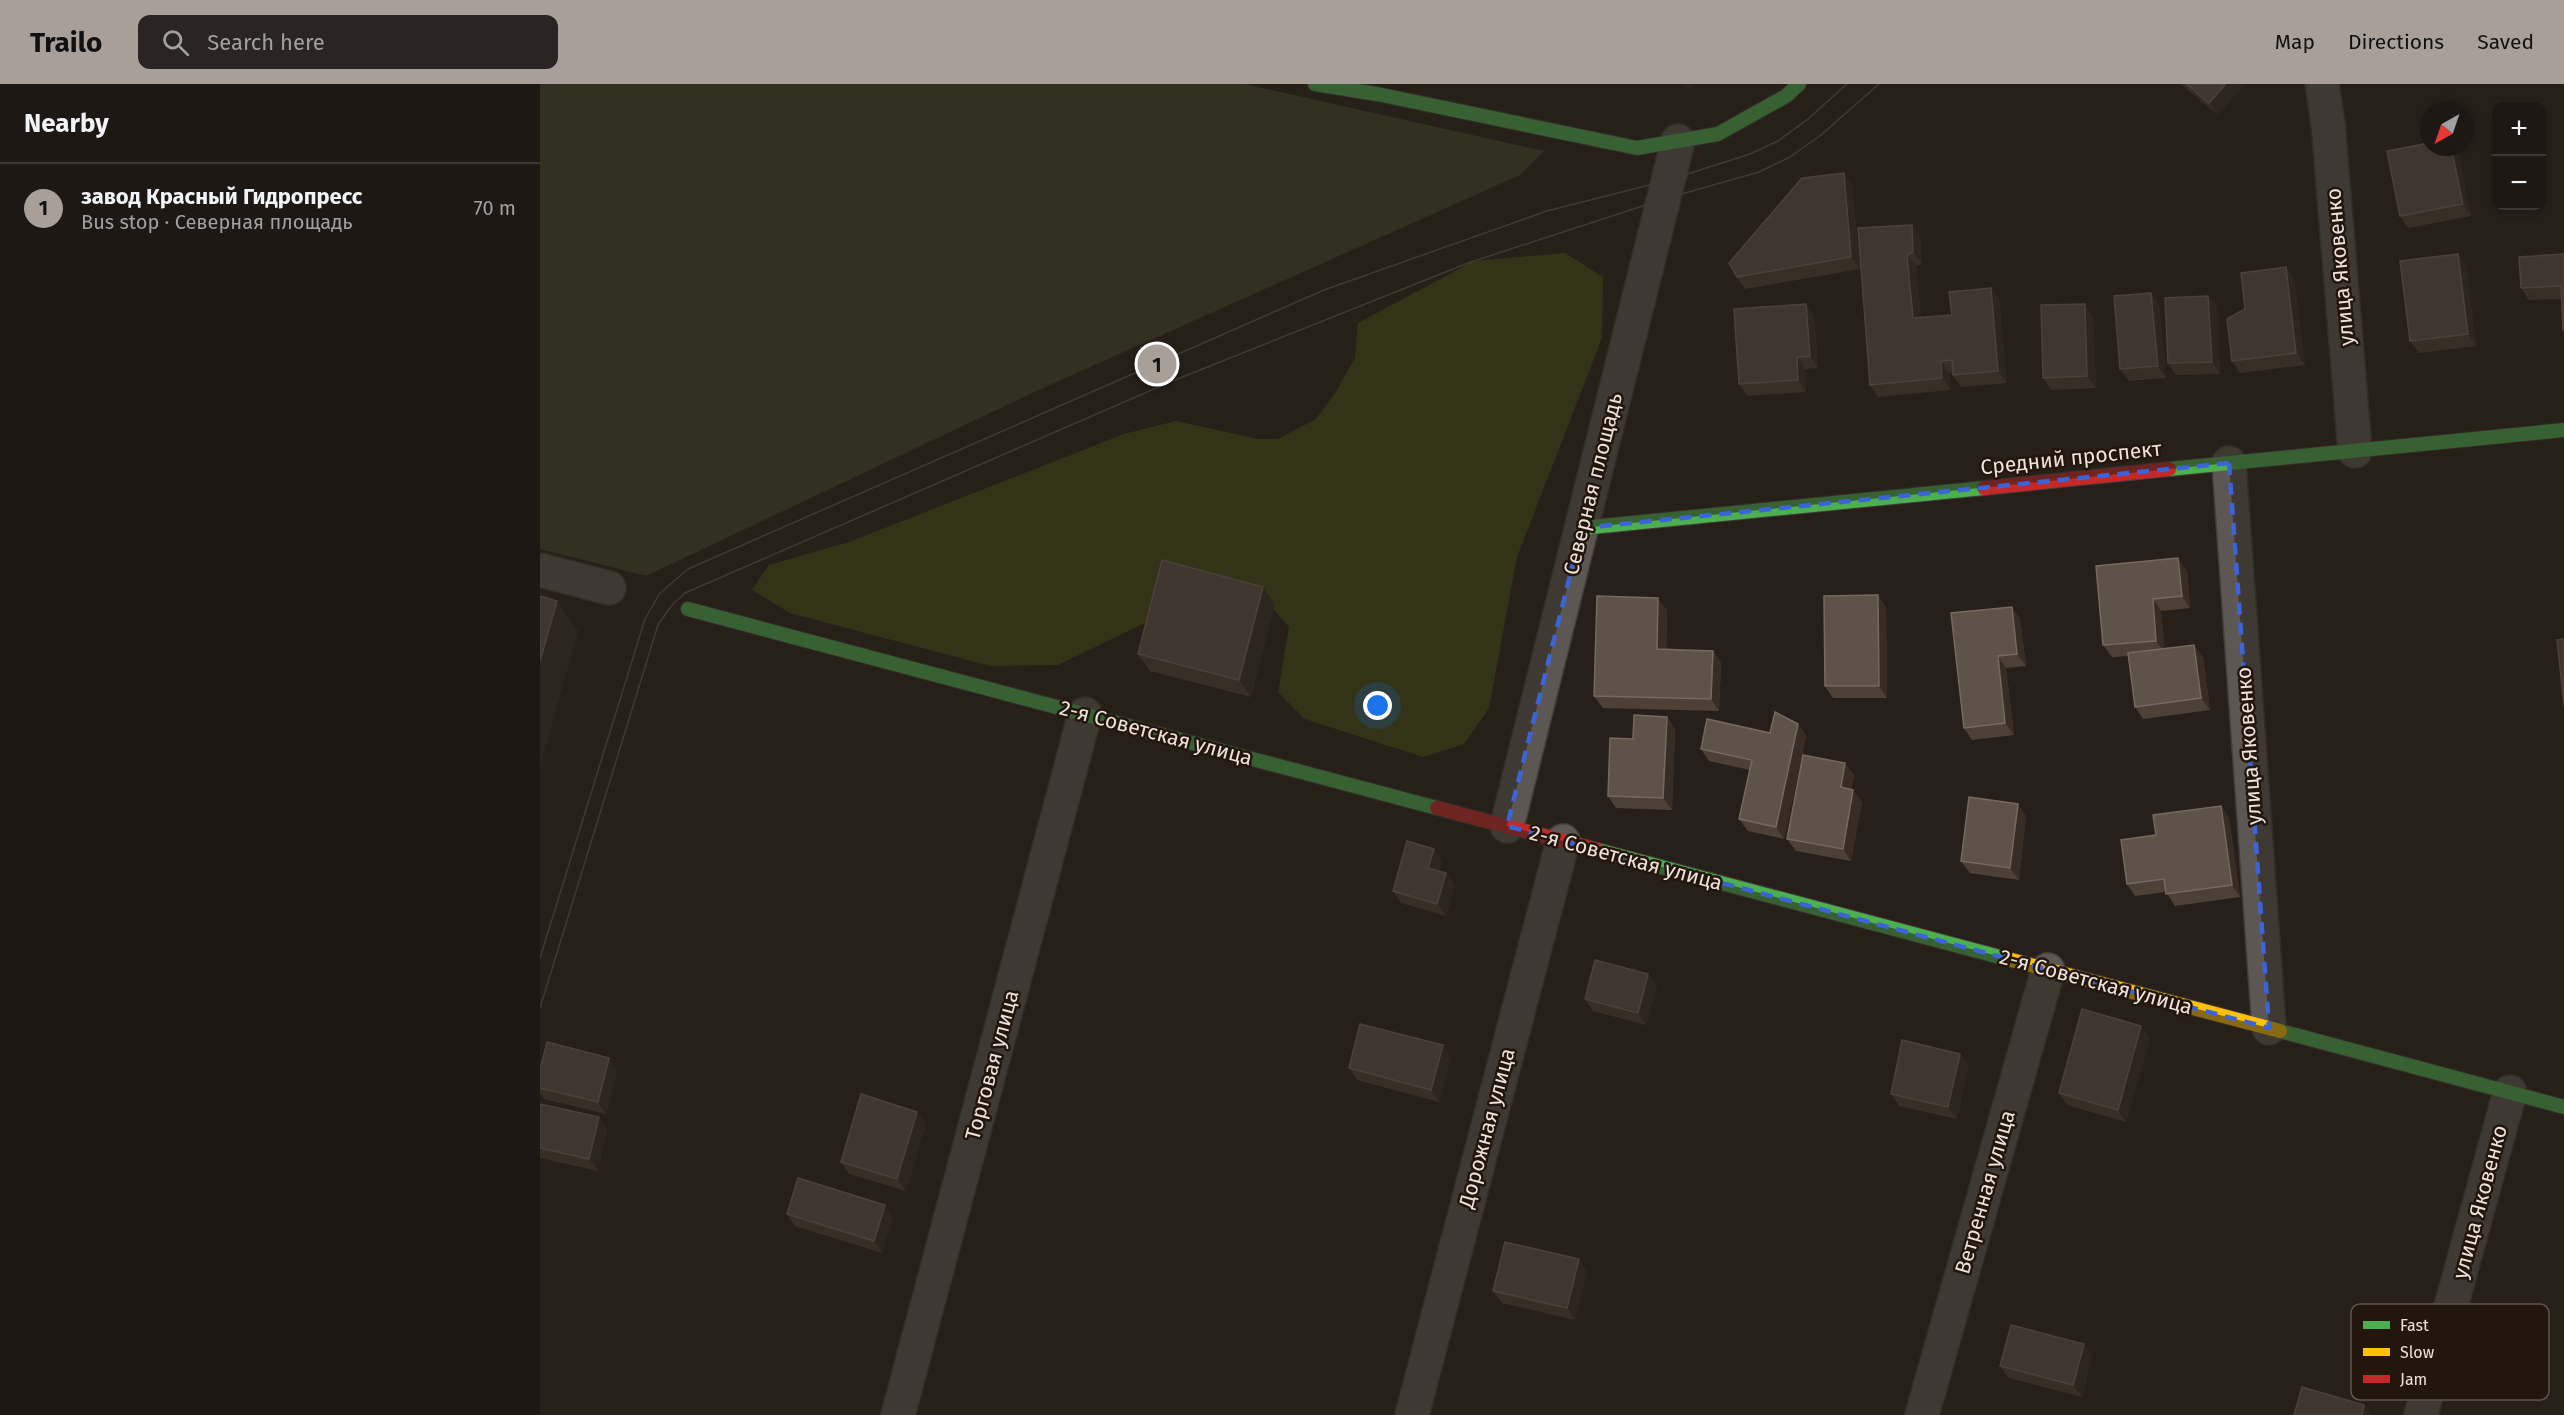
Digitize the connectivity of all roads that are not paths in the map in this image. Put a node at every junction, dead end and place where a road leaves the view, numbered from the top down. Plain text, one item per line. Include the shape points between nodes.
1 (1315, 84) edge
2 (1799, 84) edge
3 (2322, 84) edge
4 (1378, 89) edge
5 (1678, 141) junction
6 (2564, 430) edge
7 (2355, 451) junction
8 (2229, 463) junction
9 (1582, 528) junction
10 (540, 570) edge
11 (609, 588) dead end
12 (688, 609) dead end
13 (1085, 714) junction
14 (1507, 826) junction
15 (1563, 841) junction
16 (2048, 970) junction
17 (2269, 1028) junction
18 (2510, 1092) junction
19 (2564, 1107) edge
20 (2452, 1304) edge
21 (2425, 1400) edge
22 (898, 1415) edge
23 (1412, 1415) edge
24 (1922, 1415) edge
25 (2421, 1415) edge

1 - 4 street
2 - 5 street via 1786,96 1718,134
3 - 7 street, улица Яковенко
4 - 5 street via 1637,148
5 - 9 street, Северная площадь
6 - 7 street, Средний проспект
7 - 8 street, Средний проспект
8 - 9 street, Средний проспект
8 - 17 street, улица Яковенко
9 - 14 street, Северная площадь
10 - 11 street
12 - 13 street, 2-я Советская улица
13 - 14 street, 2-я Советская улица
13 - 22 street, Торговая улица
14 - 15 street, 2-я Советская улица
15 - 16 street, 2-я Советская улица
15 - 23 street, Дорожная улица
16 - 17 street, 2-я Советская улица
16 - 24 street, Ветренная улица
17 - 18 street, 2-я Советская улица
18 - 19 street, 2-я Советская улица
18 - 20 street, улица Яковенко
21 - 25 street, улица Яковенко

